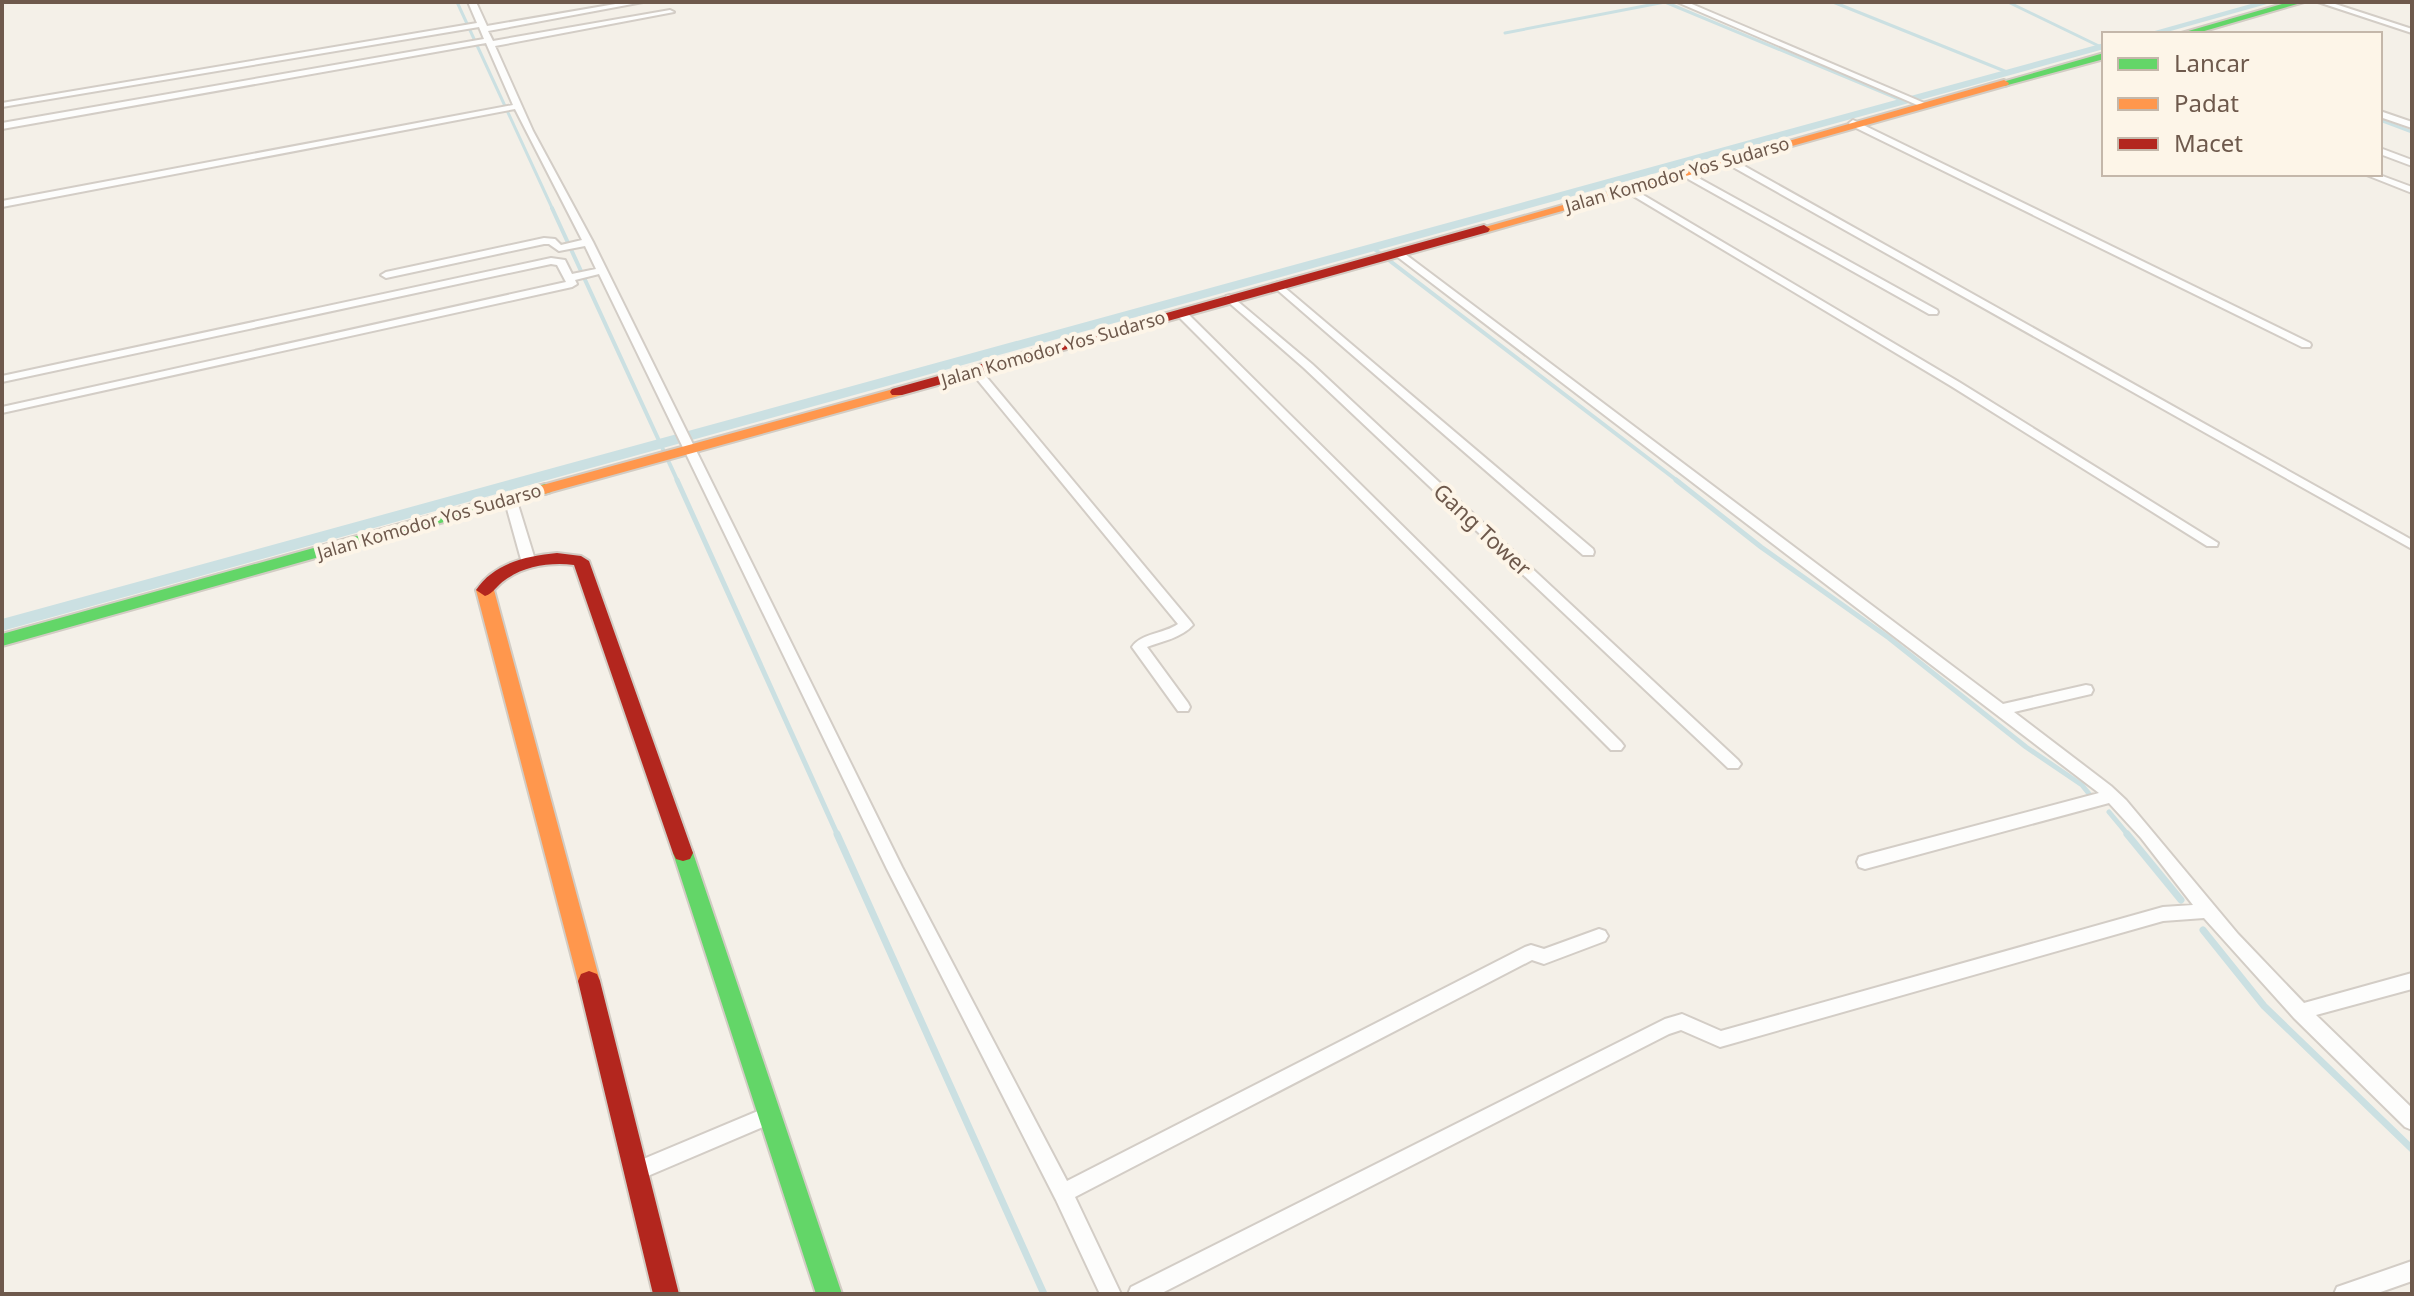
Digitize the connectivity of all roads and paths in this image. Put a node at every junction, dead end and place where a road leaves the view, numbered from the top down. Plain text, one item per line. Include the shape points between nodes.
1 (472, 2) edge
2 (639, 2) edge
3 (1681, 2) edge
4 (2299, 2) edge
5 (2322, 2) edge
6 (670, 12) dead end
7 (482, 26) junction
8 (2412, 31) edge
9 (2190, 32) edge
10 (488, 42) junction
11 (2102, 57) edge
12 (1921, 104) junction
13 (2, 105) edge
14 (516, 107) junction
15 (2382, 115) edge
16 (1853, 123) junction
17 (2412, 125) edge
18 (2, 126) edge
19 (2382, 152) edge
20 (1727, 160) junction
21 (2412, 163) edge
22 (1684, 173) junction
23 (2374, 176) edge
24 (1628, 189) junction
25 (2412, 190) edge
26 (2, 204) edge
27 (586, 242) junction
28 (1389, 255) junction
29 (598, 271) junction
30 (386, 275) dead end
31 (572, 278) junction
32 (1278, 285) junction
33 (1230, 298) junction
34 (1933, 312) dead end
35 (1181, 313) junction
36 (2306, 345) dead end
37 (975, 370) junction
38 (2, 379) edge
39 (2, 410) edge
40 (685, 448) junction
41 (510, 498) junction
42 (2212, 543) dead end
43 (2412, 545) edge
44 (1588, 552) dead end
45 (529, 563) junction
46 (2, 640) edge
47 (2086, 690) dead end
48 (1183, 707) dead end
49 (2001, 710) junction
50 (1616, 746) dead end
51 (1733, 764) dead end
52 (2112, 796) junction
53 (1865, 862) dead end
54 (2208, 911) junction
55 (1599, 936) dead end
56 (2412, 981) edge
57 (2300, 1012) junction
58 (770, 1115) junction
59 (2412, 1121) edge
60 (636, 1172) junction
61 (1063, 1193) junction
62 (2412, 1271) edge
63 (666, 1294) edge
64 (829, 1294) edge
65 (1111, 1294) edge
66 (1138, 1294) edge
67 (2344, 1294) edge

1 - 7 street
2 - 7 street
3 - 12 street
4 - 9 street
5 - 8 street
6 - 10 street
7 - 10 street
7 - 13 street
10 - 14 street
10 - 18 street
11 - 12 street, Jalan Komodor Yos Sudarso
12 - 16 street, Jalan Komodor Yos Sudarso
14 - 26 street
14 - 27 street
15 - 17 street
16 - 20 street, Jalan Komodor Yos Sudarso
16 - 36 street
19 - 21 street
20 - 22 street, Jalan Komodor Yos Sudarso
20 - 43 street
22 - 24 street, Jalan Komodor Yos Sudarso
22 - 34 street
23 - 25 street
24 - 28 street, Jalan Komodor Yos Sudarso
24 - 42 street
27 - 29 street
27 - 30 street via 559,248 544,241
28 - 32 street, Jalan Komodor Yos Sudarso
28 - 49 street
29 - 31 street
29 - 40 street
31 - 38 street via 561,262 551,261
31 - 39 street via 572,284 561,289
32 - 33 street, Jalan Komodor Yos Sudarso
32 - 44 street
33 - 35 street, Jalan Komodor Yos Sudarso
33 - 51 street, Gang Tower
35 - 37 street, Jalan Komodor Yos Sudarso
35 - 50 street
37 - 40 street, Jalan Komodor Yos Sudarso
37 - 48 street via 1186,625 1139,647
40 - 41 street, Jalan Komodor Yos Sudarso
40 - 61 street
41 - 45 street
41 - 46 street, Jalan Komodor Yos Sudarso
45 - 58 street via 569,555 581,561
45 - 60 street via 484,587
47 - 49 street
49 - 52 street
52 - 53 street
52 - 54 street via 2134,816
54 - 57 street
54 - 66 street via 2163,914 1720,1039 1682,1022 1665,1027
55 - 61 street via 1544,957 1531,952
56 - 57 street
57 - 59 street
58 - 60 street
58 - 64 street
60 - 63 street
61 - 65 street
62 - 67 street

